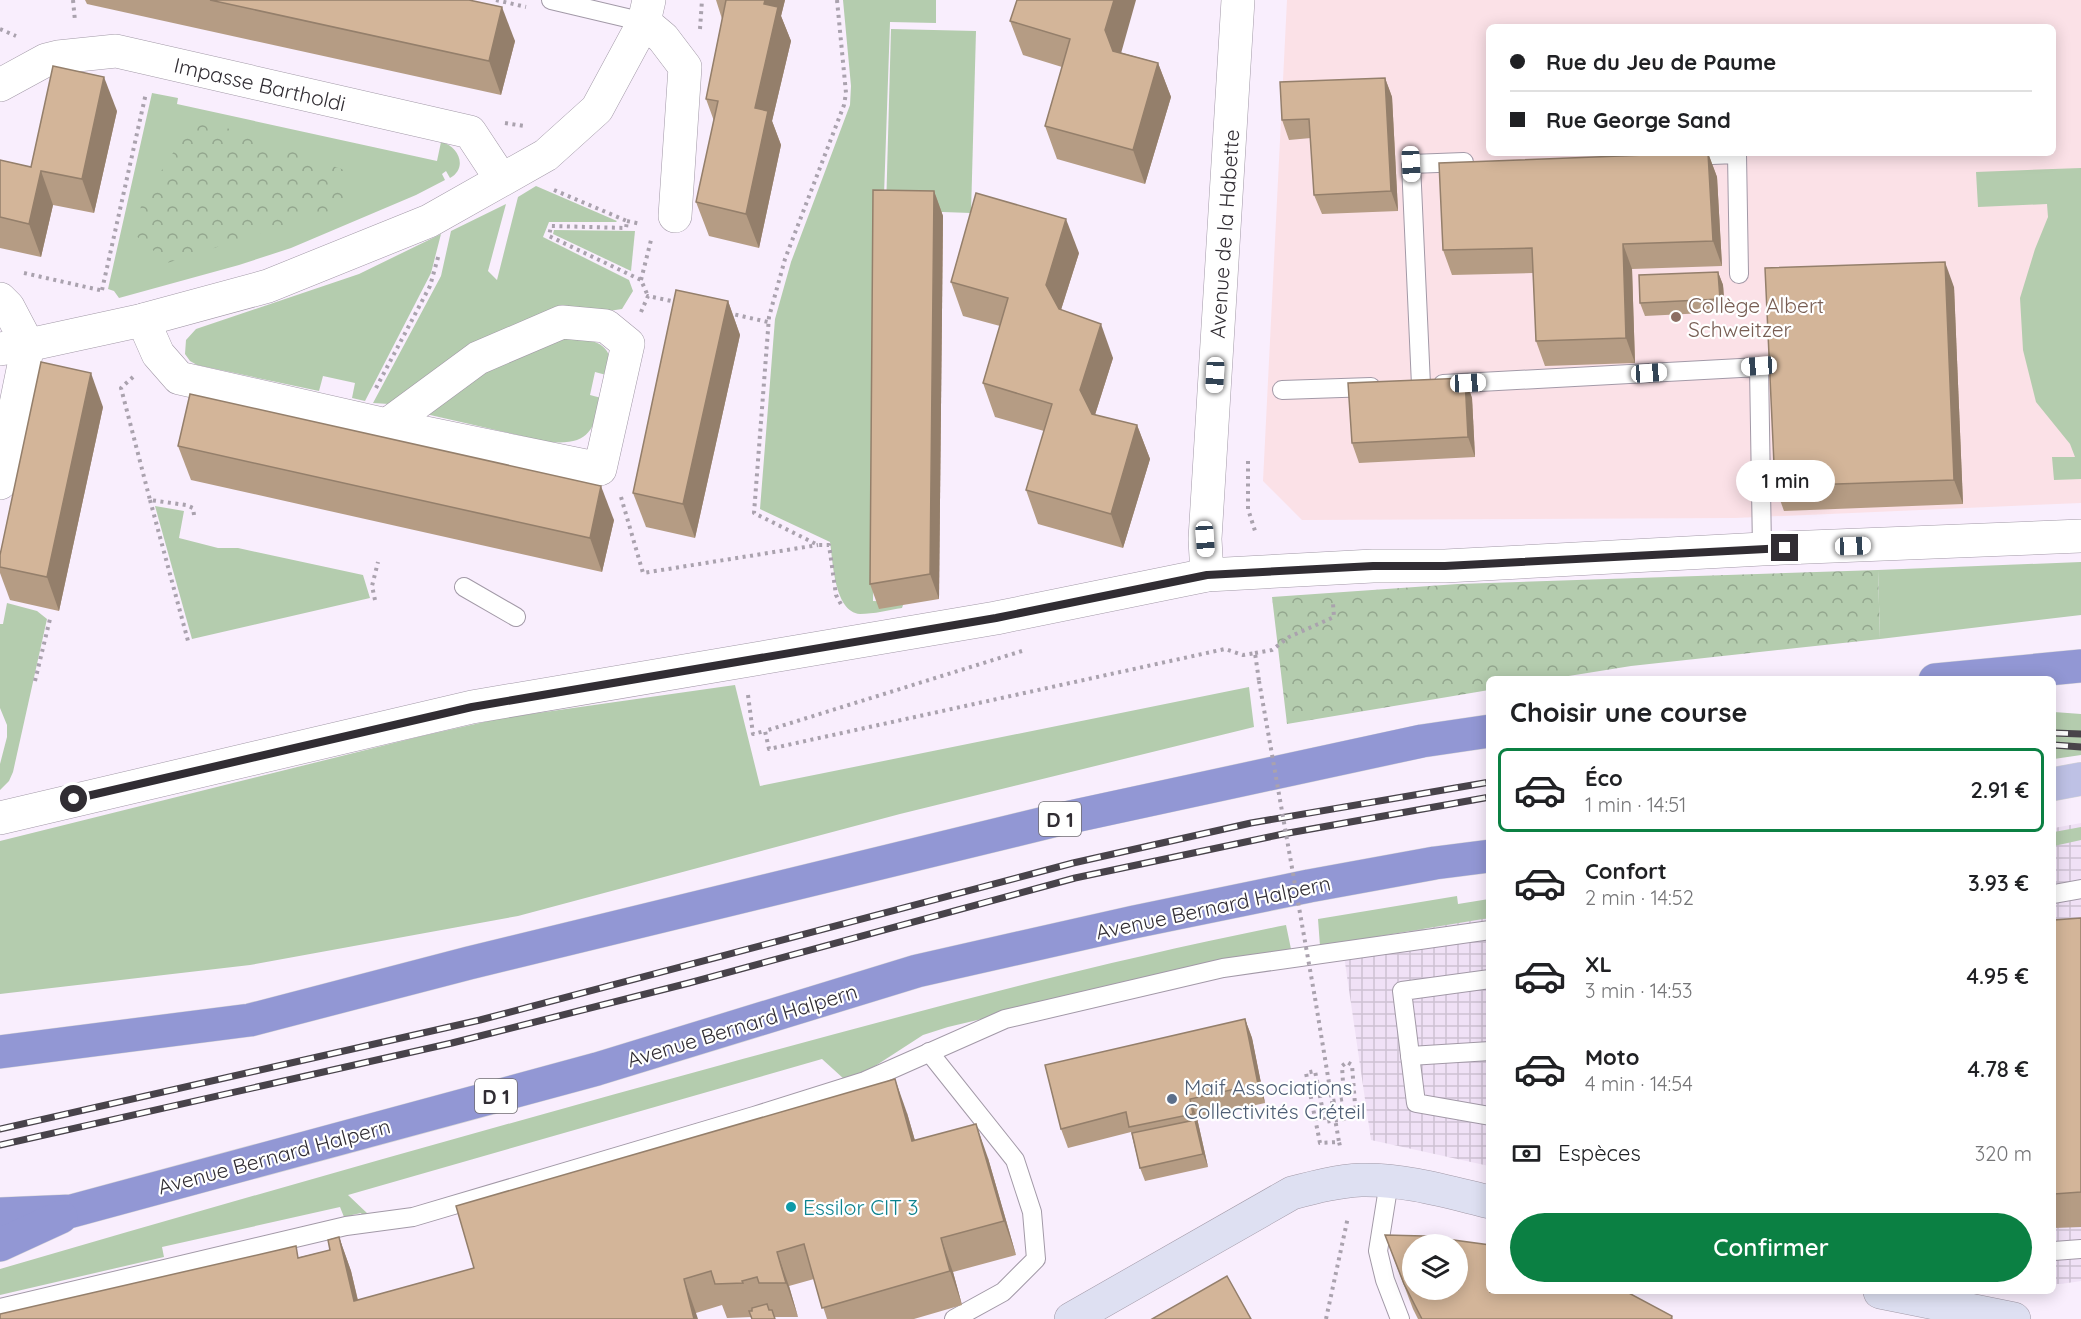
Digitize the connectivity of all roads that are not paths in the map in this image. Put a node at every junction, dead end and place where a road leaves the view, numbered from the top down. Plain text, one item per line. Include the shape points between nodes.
1 (551, 0) edge
2 (1238, 0) edge
3 (647, 11) edge
4 (0, 85) edge
5 (1737, 156) edge
6 (1480, 162) edge
7 (501, 179) junction
8 (664, 225) road end
9 (1739, 274) dead end
10 (0, 299) edge
11 (143, 320) junction
12 (14, 347) edge
13 (1386, 386) edge
14 (1282, 390) dead end
15 (387, 425) junction
16 (0, 483) edge
17 (2081, 536) edge
18 (1762, 549) junction
19 (1207, 575) junction
20 (464, 587) dead end
21 (516, 617) dead end
22 (2081, 666) edge
23 (1977, 676) edge
24 (1486, 732) edge
25 (2081, 779) edge
26 (2056, 784) edge
27 (0, 818) edge
28 (1486, 857) edge
29 (2081, 889) edge
30 (2056, 894) edge
31 (1486, 931) edge
32 (1486, 980) edge
33 (1486, 1051) edge
34 (0, 1052) edge
35 (929, 1052) junction
36 (1410, 1056) junction
37 (1486, 1115) edge
38 (1389, 1182) junction
39 (1486, 1201) edge
40 (72, 1211) junction
41 (0, 1214) edge
42 (0, 1245) edge
43 (2081, 1249) edge
44 (2056, 1251) edge
45 (1890, 1294) edge
46 (0, 1308) edge
47 (954, 1319) edge
48 (1071, 1319) edge
49 (1401, 1319) edge
50 (2014, 1319) edge

1 - 3 lane
2 - 19 street, Avenue de la Habette via 1205,527
3 - 7 street via 597,109 546,155
3 - 8 street via 685,67
4 - 7 street, Impasse Bartholdi via 46,60 116,51 470,132
5 - 9 lane
6 - 18 lane via 1411,164 1415,385 1759,366
7 - 11 street via 429,221 268,286
10 - 12 street via 8,307
11 - 12 street
11 - 15 street via 158,354 179,378
12 - 16 street
13 - 14 lane
15 - 15 street via 478,358 562,322 606,326 628,344 600,469
17 - 18 street
18 - 19 street
19 - 27 street via 996,618 472,707
20 - 21 lane
22 - 23 highway
24 - 34 highway, D 1 via 1422,741 1060,819 250,1020
25 - 26 main road
28 - 40 highway, Avenue Bernard Halpern / D 1 via 1309,886 917,971 597,1069
29 - 30 lane
31 - 35 lane via 1223,968 1005,1019
32 - 36 lane via 1402,991
33 - 36 lane
35 - 46 lane via 854,1085 413,1217 346,1226
35 - 47 lane via 1015,1160 1032,1212 1036,1259 1003,1292
36 - 37 lane via 1416,1103
38 - 39 street via 1422,1185
38 - 48 street via 1346,1182 1292,1193
38 - 49 lane via 1378,1251
40 - 41 highway, Avenue Bernard Halpern / D 1
40 - 42 highway
43 - 44 lane
45 - 50 street

